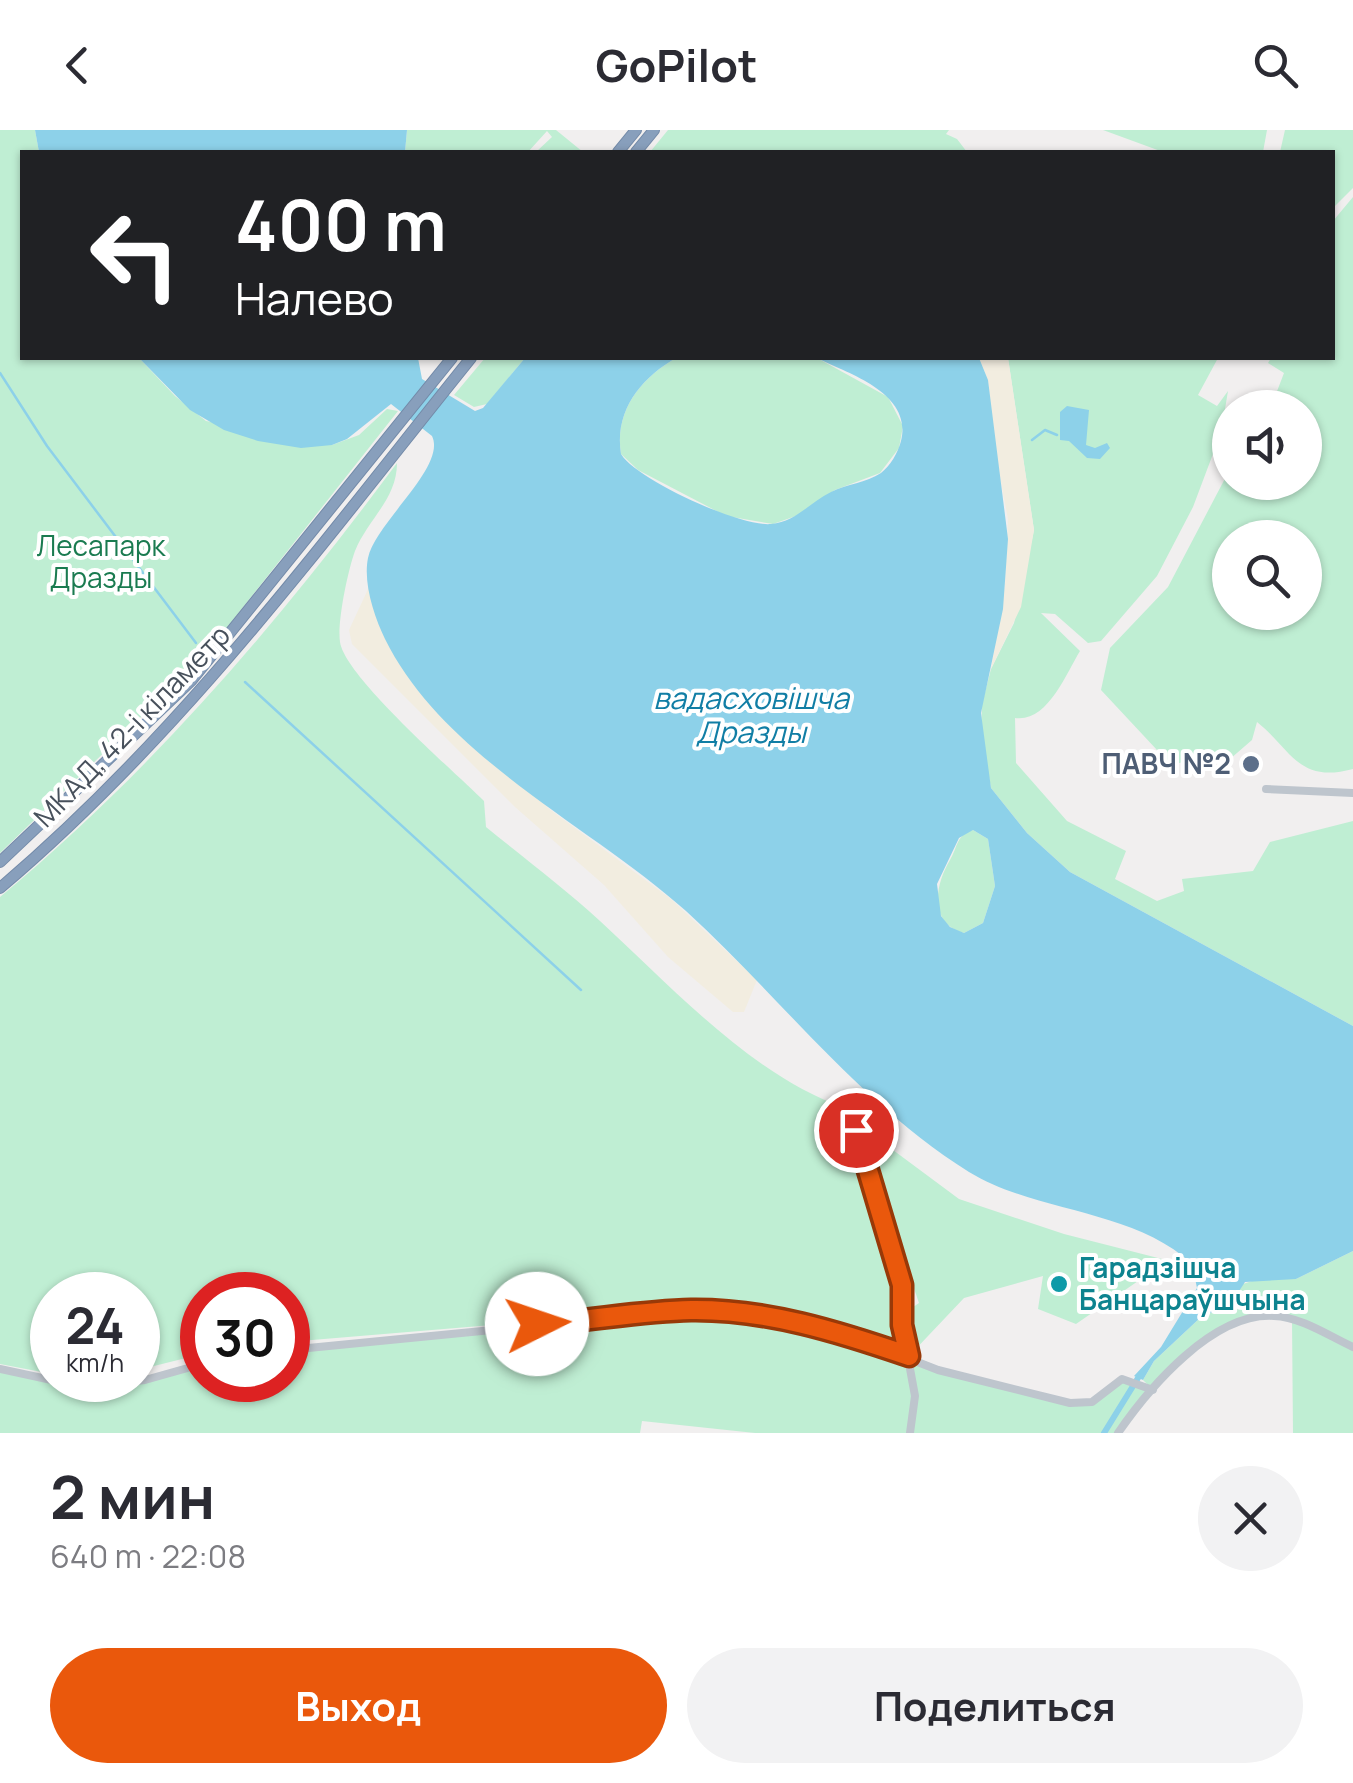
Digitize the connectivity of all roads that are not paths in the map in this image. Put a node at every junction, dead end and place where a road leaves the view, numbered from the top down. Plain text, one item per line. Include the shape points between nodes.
1 (636, 130) edge
2 (654, 130) edge
3 (620, 150) edge
4 (638, 150) edge
5 (469, 360) edge
6 (449, 362) edge
7 (1266, 788) dead end
8 (1353, 792) edge
9 (0, 862) edge
10 (0, 888) edge
11 (856, 1130) dead end
12 (1353, 1347) edge
13 (310, 1348) edge
14 (909, 1356) junction
15 (0, 1368) edge
16 (180, 1370) edge
17 (1150, 1390) junction
18 (910, 1433) edge
19 (1118, 1433) edge

1 - 3 highway
2 - 4 highway
5 - 10 highway, МКАД, 42-і кіламетр via 252,634 132,768
6 - 9 highway, МКАД, 42-і кіламетр via 238,625 126,747
7 - 8 street
11 - 14 street via 902,1285
12 - 17 street via 1278,1316 1252,1318 1189,1353
13 - 14 street via 696,1310 838,1332
14 - 17 street via 969,1378 1082,1404 1116,1381 1128,1379
14 - 18 street via 915,1396
15 - 16 street via 84,1387
17 - 19 street

